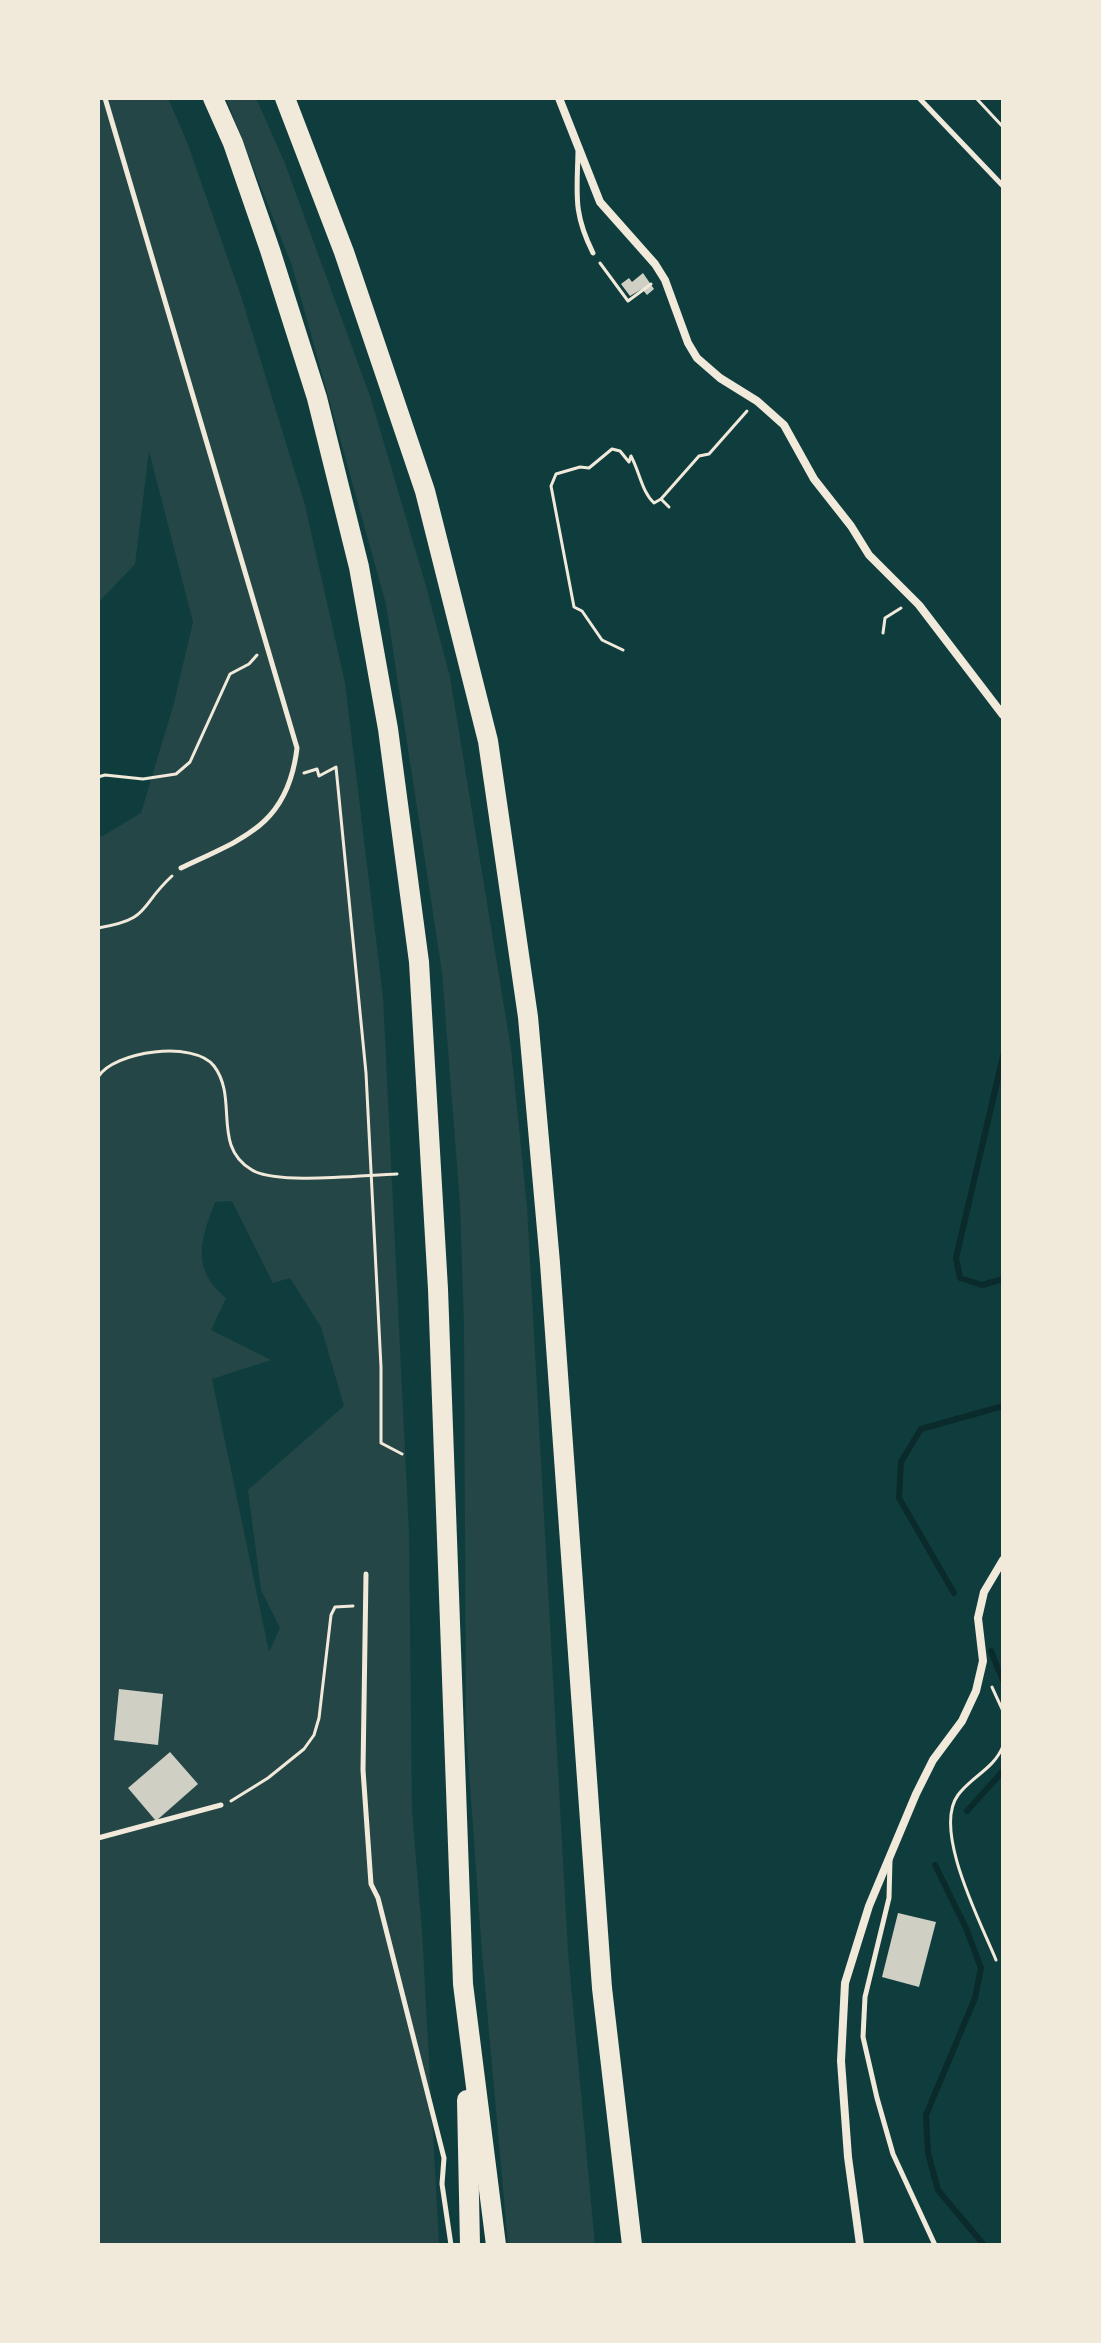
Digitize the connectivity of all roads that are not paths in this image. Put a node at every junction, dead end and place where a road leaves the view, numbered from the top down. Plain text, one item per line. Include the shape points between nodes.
1 (105, 98) edge
2 (213, 98) edge
3 (285, 98) edge
4 (559, 98) edge
5 (919, 98) edge
6 (578, 151) junction
7 (1003, 186) edge
8 (593, 253) road end
9 (1003, 715) edge
10 (181, 868) road end
11 (1003, 1560) edge
12 (366, 1574) dead end
13 (221, 1805) road end
14 (98, 1838) edge
15 (890, 1855) junction
16 (463, 1984) junction
17 (451, 2245) edge
18 (470, 2245) edge
19 (496, 2245) edge
20 (632, 2245) edge
21 (860, 2245) edge
22 (935, 2245) edge

1 - 10 lane via 297,748 294,776 270,817 240,840
2 - 16 highway via 233,143 317,398 359,567 419,962 437,1258
3 - 20 highway via 425,491 488,741 528,1017 602,1988
4 - 6 street
5 - 7 lane
6 - 8 lane via 577,211
6 - 9 street via 600,202 665,280 697,358 784,425 814,479 869,555 910,595
11 - 15 street via 984,1592 978,1618 983,1661 976,1691 933,1760
12 - 17 lane via 363,1770 371,1884 444,2158 442,2184
13 - 14 lane
15 - 21 street via 845,1983 841,2061
15 - 22 lane via 889,1898 865,1997 863,2037 893,2154
16 - 18 highway
16 - 19 highway

